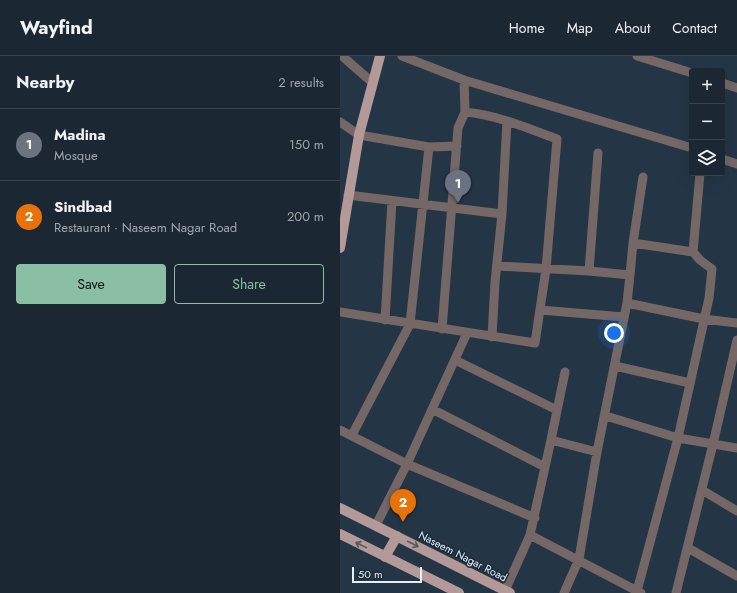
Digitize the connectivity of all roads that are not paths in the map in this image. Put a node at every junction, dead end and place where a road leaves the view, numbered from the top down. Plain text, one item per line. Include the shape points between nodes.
1 (342, 56) edge
2 (380, 56) edge
3 (402, 56) edge
4 (637, 56) edge
5 (689, 72) edge
6 (464, 80) junction
7 (373, 83) junction
8 (725, 84) edge
9 (737, 88) edge
10 (465, 112) junction
11 (507, 121) junction
12 (340, 122) edge
13 (359, 135) junction
14 (457, 146) junction
15 (429, 147) junction
16 (689, 147) edge
17 (598, 153) dead end
18 (725, 160) edge
19 (737, 164) edge
20 (700, 176) edge
21 (643, 177) dead end
22 (348, 195) junction
23 (392, 202) junction
24 (422, 205) junction
25 (452, 208) junction
26 (502, 214) junction
27 (633, 243) junction
28 (340, 248) edge
29 (693, 252) junction
30 (497, 266) junction
31 (546, 269) junction
32 (589, 270) junction
33 (630, 275) junction
34 (627, 302) junction
35 (540, 310) junction
36 (340, 312) edge
37 (624, 316) junction
38 (704, 319) junction
39 (385, 320) junction
40 (737, 323) edge
41 (410, 324) junction
42 (442, 329) junction
43 (467, 333) junction
44 (492, 337) junction
45 (737, 340) edge
46 (455, 360) junction
47 (615, 366) junction
48 (565, 372) dead end
49 (690, 384) junction
50 (432, 409) junction
51 (557, 410) junction
52 (606, 416) junction
53 (340, 430) edge
54 (352, 436) junction
55 (678, 438) junction
56 (551, 440) junction
57 (713, 444) junction
58 (737, 448) edge
59 (597, 452) junction
60 (407, 464) junction
61 (545, 467) junction
62 (702, 490) junction
63 (340, 508) edge
64 (737, 511) edge
65 (535, 518) junction
66 (376, 525) junction
67 (340, 534) edge
68 (530, 535) junction
69 (397, 536) junction
70 (688, 548) junction
71 (385, 557) junction
72 (579, 559) junction
73 (737, 576) edge
74 (506, 592) edge
75 (639, 592) edge
76 (458, 593) edge
77 (564, 593) edge
78 (676, 593) edge

1 - 7 street
2 - 7 main road
3 - 6 street
4 - 5 street
6 - 10 street
6 - 16 street
7 - 13 main road
8 - 9 street
10 - 11 street
10 - 14 street via 458,128
11 - 26 street
11 - 31 street via 557,139
12 - 13 street
13 - 15 street
13 - 22 main road
14 - 15 street
14 - 25 street
15 - 24 street
17 - 32 street
18 - 19 street
20 - 29 street
21 - 27 street
22 - 23 street
22 - 28 main road
23 - 24 street
23 - 39 street
24 - 25 street
24 - 41 street
25 - 26 street
25 - 42 street
26 - 30 street
27 - 29 street
27 - 33 street
29 - 38 street via 712,269
30 - 31 street
30 - 44 street
31 - 32 street
31 - 35 street
32 - 33 street
33 - 34 street
34 - 37 street
34 - 38 street
35 - 37 street
35 - 44 street via 535,343
36 - 39 street
37 - 47 street
38 - 40 street
38 - 49 street
39 - 41 street
41 - 42 street
41 - 54 street
42 - 43 street
43 - 44 street
43 - 46 street
45 - 57 street
46 - 50 street
46 - 51 street
47 - 49 street
47 - 52 street
48 - 51 street
49 - 55 street
50 - 60 street
50 - 61 street
51 - 56 street
52 - 55 street
52 - 59 street
53 - 54 street
54 - 60 street
55 - 57 street
55 - 75 street
56 - 59 street
56 - 61 street
57 - 58 street
57 - 62 street
59 - 72 street
60 - 65 street
60 - 66 street
61 - 65 street
62 - 64 street
62 - 70 street
63 - 66 main road, Naseem Nagar Road
65 - 68 street
66 - 69 main road, Naseem Nagar Road
71 -> 67 main road
68 - 72 street
68 - 74 street
69 - 71 main road
69 -> 74 main road, Naseem Nagar Road
70 - 73 street
70 - 78 street
71 - 76 main road
72 - 75 street
72 - 77 street

